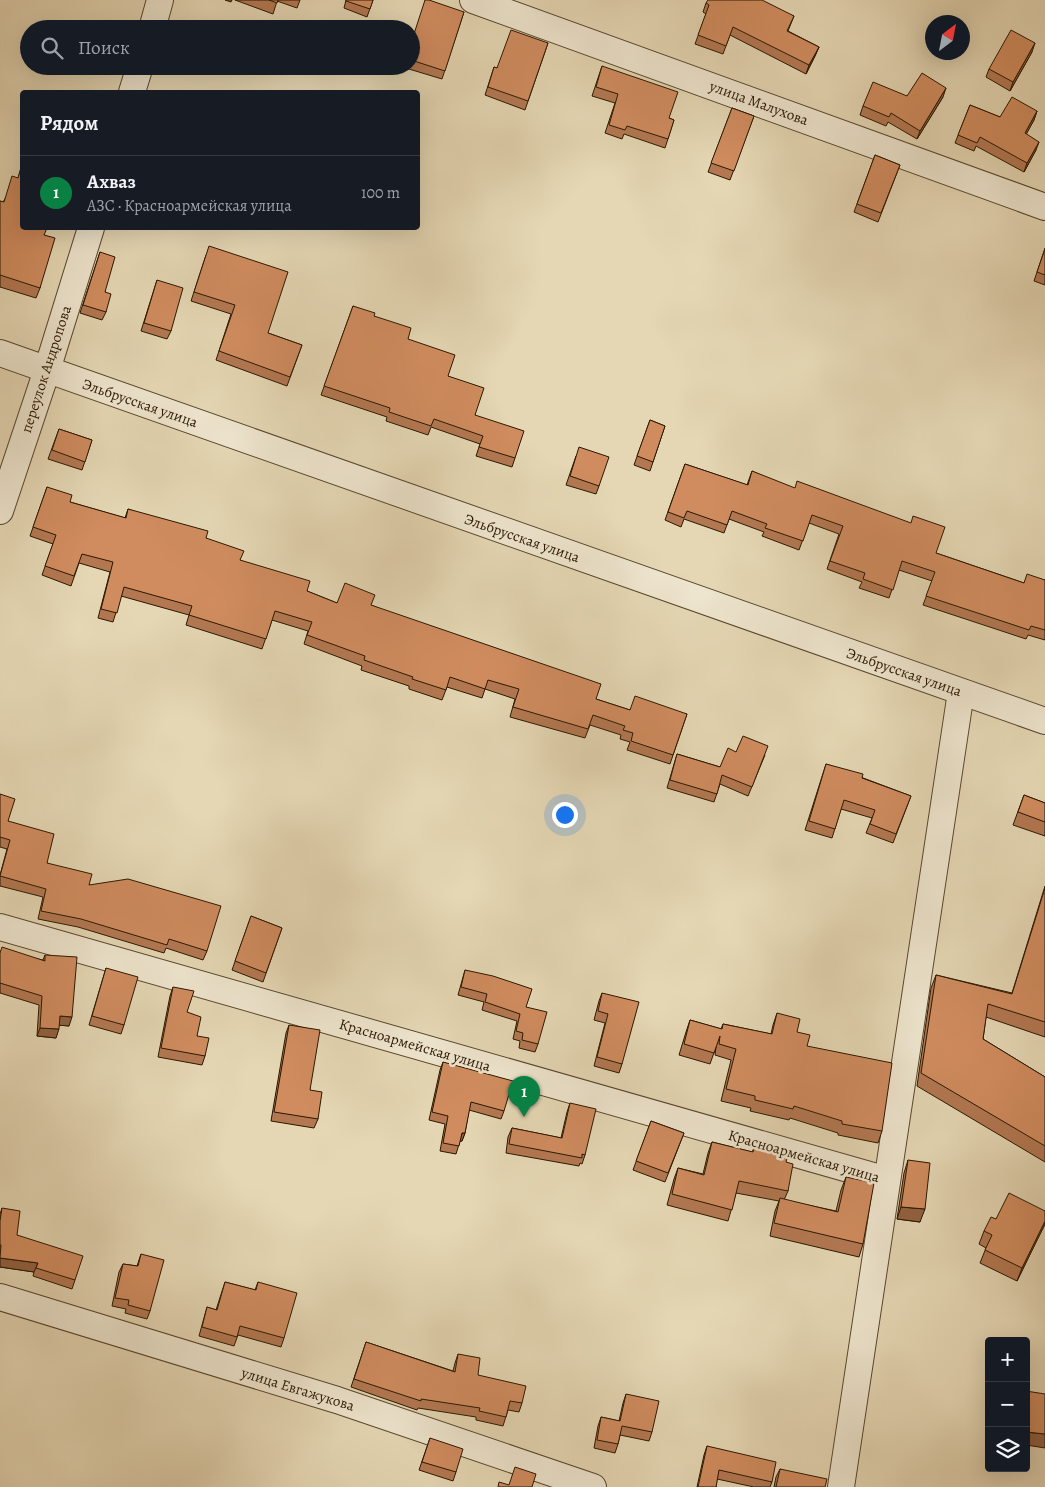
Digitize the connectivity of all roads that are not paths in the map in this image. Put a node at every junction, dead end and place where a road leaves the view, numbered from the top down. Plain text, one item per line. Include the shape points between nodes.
1 (160, 0) edge
2 (473, 0) edge
3 (154, 20) edge
4 (137, 75) edge
5 (133, 90) edge
6 (1045, 207) edge
7 (90, 230) edge
8 (0, 353) edge
9 (47, 370) junction
10 (0, 511) edge
11 (961, 692) junction
12 (1045, 721) edge
13 (0, 927) edge
14 (887, 1180) junction
15 (0, 1297) edge
16 (593, 1487) edge
17 (840, 1487) edge

1 - 3 street
2 - 6 street, улица Малухова
4 - 5 street
7 - 9 street, переулок Андропова
8 - 9 street, Эльбрусская улица
9 - 10 street, переулок Андропова
9 - 11 street, Эльбрусская улица
11 - 12 street, Эльбрусская улица
11 - 14 street
13 - 14 street, Красноармейская улица
14 - 17 street
15 - 16 street, улица Евгажукова via 337,1400

